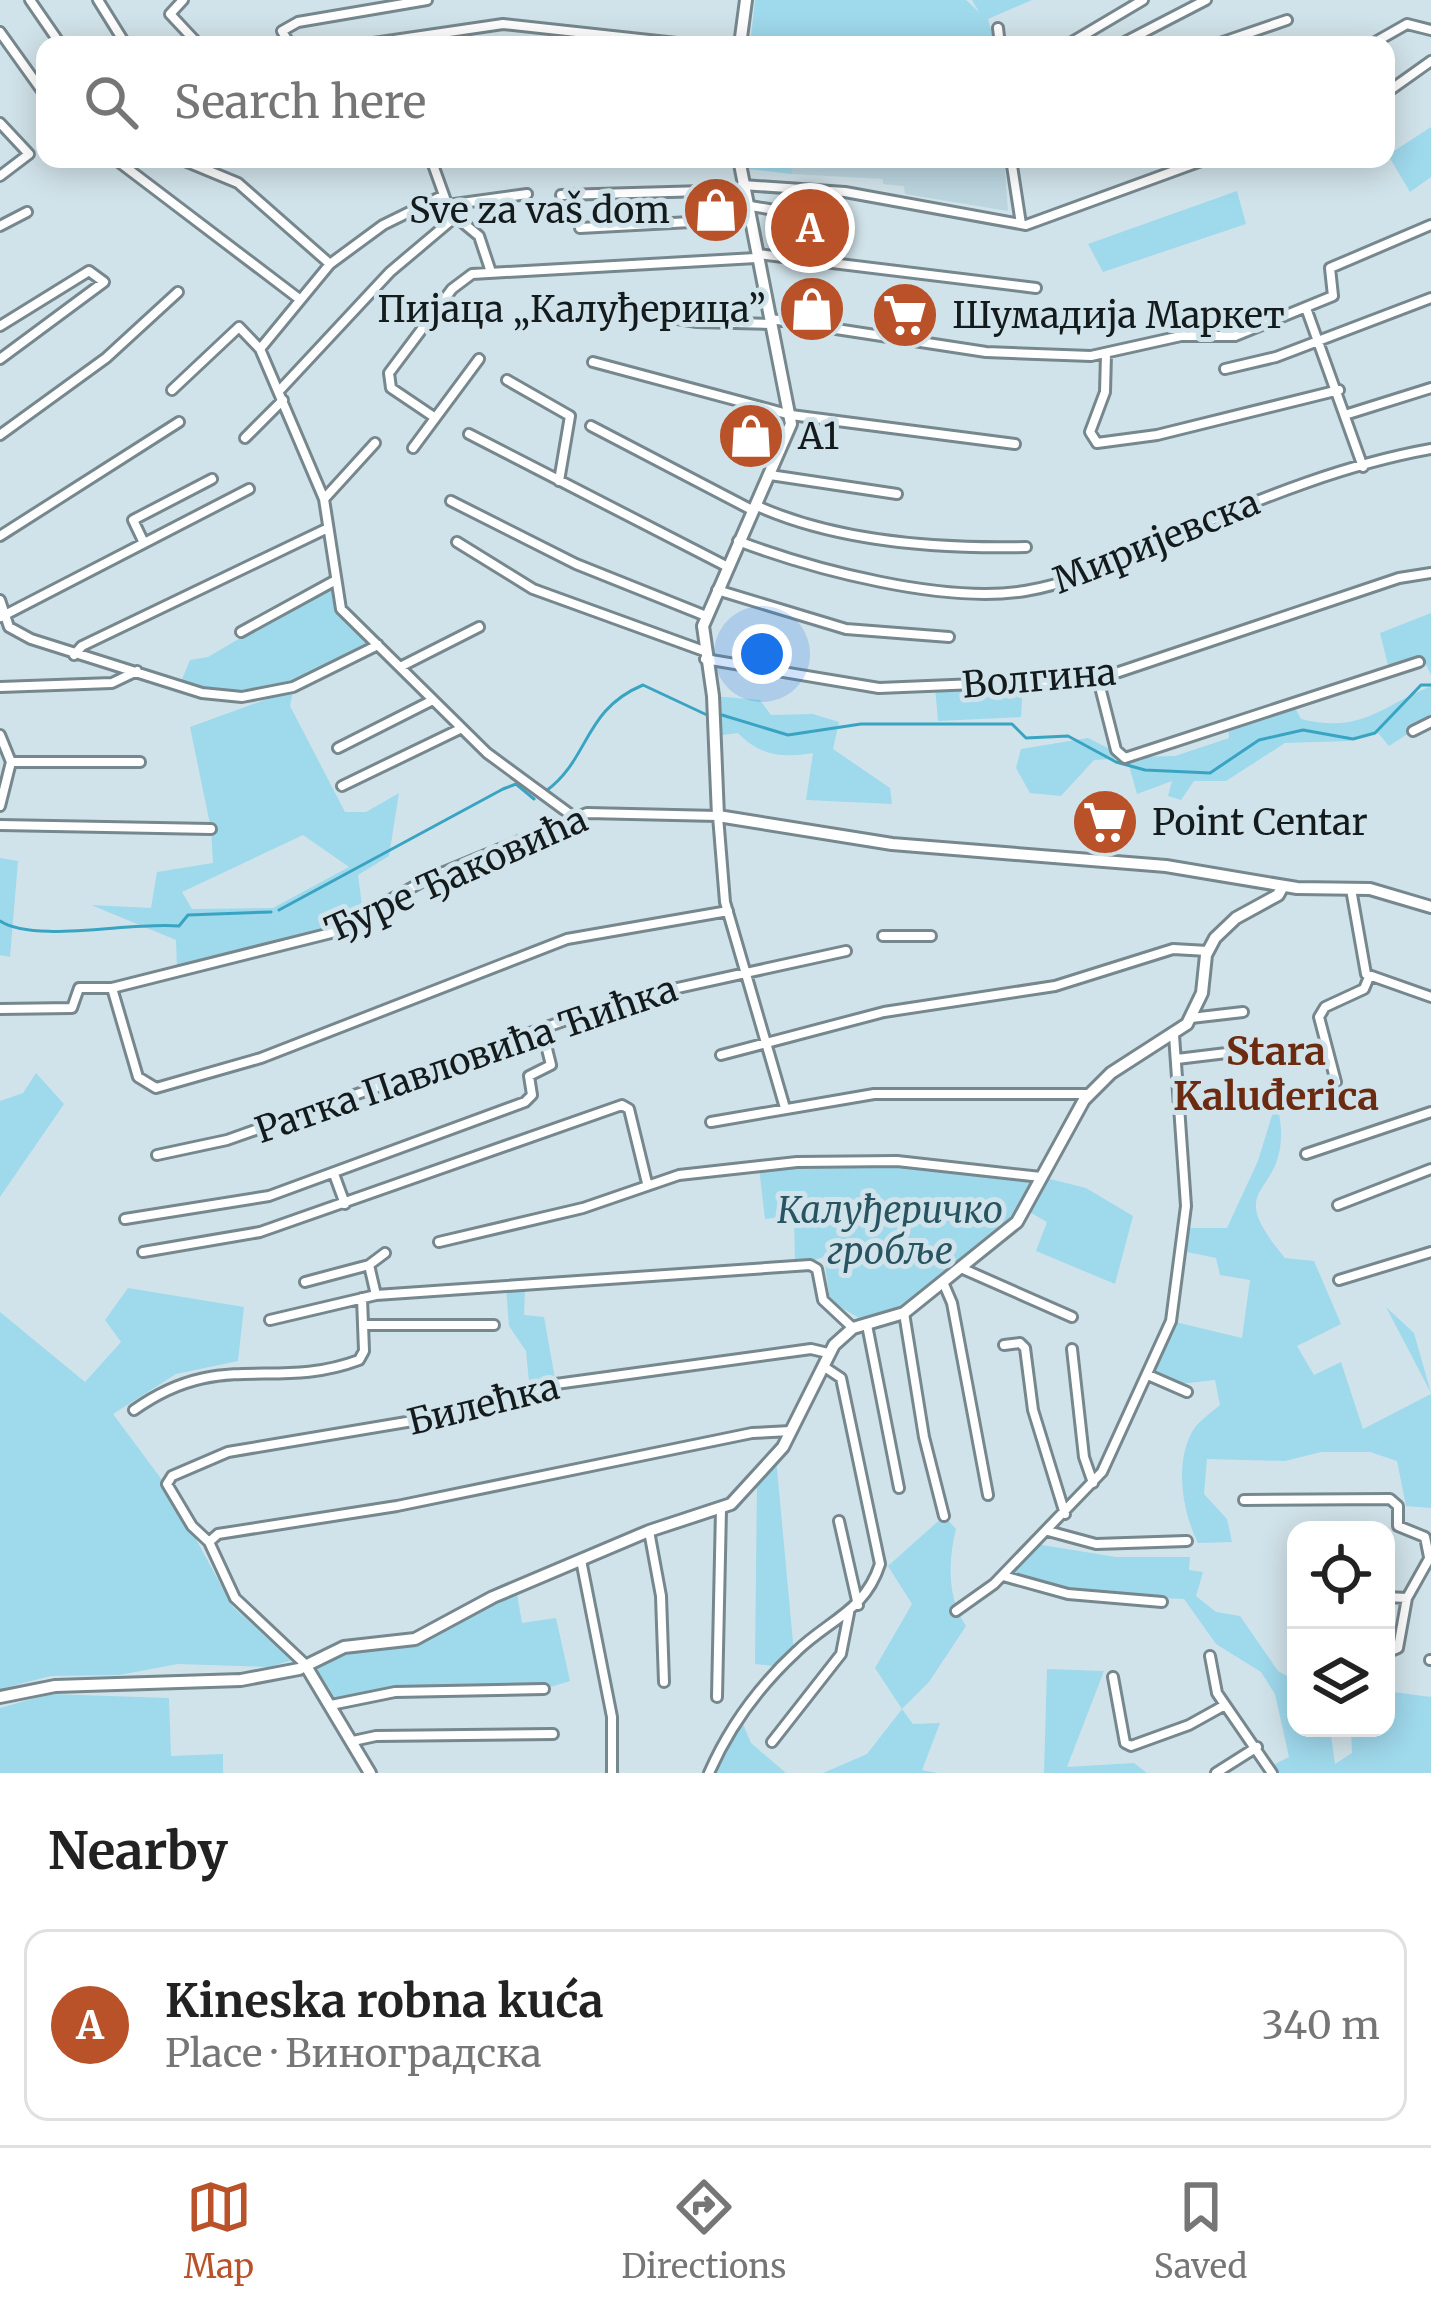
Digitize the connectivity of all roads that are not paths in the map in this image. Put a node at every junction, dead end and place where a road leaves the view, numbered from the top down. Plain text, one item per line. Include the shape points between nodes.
1 (30, 0) edge
2 (98, 0) edge
3 (183, 0) edge
4 (427, 0) edge
5 (746, 0) edge
6 (1143, 0) edge
7 (1206, 0) edge
8 (1287, 20) dead end
9 (998, 28) dead end
10 (1431, 30) edge
11 (0, 32) edge
12 (55, 36) edge
13 (120, 36) edge
14 (191, 36) edge
15 (286, 36) edge
16 (421, 36) edge
17 (613, 36) edge
18 (741, 36) edge
19 (999, 36) edge
20 (1082, 36) edge
21 (1136, 36) edge
22 (1240, 36) edge
23 (1389, 36) edge
24 (1431, 61) edge
25 (36, 82) edge
26 (1395, 87) edge
27 (0, 123) edge
28 (127, 168) edge
29 (200, 168) edge
30 (434, 168) edge
31 (740, 168) edge
32 (1012, 168) edge
33 (1181, 168) edge
34 (0, 176) edge
35 (741, 188) junction
36 (527, 194) dead end
37 (561, 195) dead end
38 (445, 200) junction
39 (27, 212) dead end
40 (745, 212) junction
41 (454, 218) junction
42 (1021, 224) junction
43 (1431, 225) edge
44 (0, 226) edge
45 (580, 228) dead end
46 (846, 232) dead end
47 (755, 256) junction
48 (330, 264) junction
49 (490, 269) junction
50 (1036, 288) dead end
51 (178, 292) dead end
52 (298, 298) junction
53 (1431, 298) edge
54 (1306, 308) junction
55 (619, 310) dead end
56 (771, 322) junction
57 (0, 326) edge
58 (1322, 341) junction
59 (260, 349) junction
60 (1106, 354) junction
61 (0, 359) edge
62 (479, 359) dead end
63 (593, 362) dead end
64 (1226, 369) dead end
65 (507, 380) dead end
66 (1431, 388) edge
67 (172, 390) dead end
68 (1340, 390) junction
69 (281, 395) junction
70 (1348, 414) junction
71 (791, 415) junction
72 (434, 417) junction
73 (179, 422) dead end
74 (591, 426) dead end
75 (469, 434) dead end
76 (0, 435) edge
77 (245, 438) dead end
78 (374, 443) dead end
79 (1015, 445) dead end
80 (413, 448) dead end
81 (1431, 449) edge
82 (1363, 466) junction
83 (770, 475) junction
84 (212, 479) dead end
85 (559, 481) junction
86 (249, 489) dead end
87 (897, 494) dead end
88 (324, 499) junction
89 (452, 500) dead end
90 (754, 507) junction
91 (328, 528) junction
92 (0, 536) edge
93 (738, 541) junction
94 (144, 542) junction
95 (457, 542) dead end
96 (1026, 547) dead end
97 (726, 566) junction
98 (1431, 573) edge
99 (336, 580) junction
100 (715, 590) junction
101 (0, 600) edge
102 (706, 616) junction
103 (2, 617) edge
104 (479, 627) dead end
105 (241, 632) dead end
106 (949, 637) dead end
107 (379, 645) junction
108 (74, 655) junction
109 (705, 655) junction
110 (1420, 662) dead end
111 (402, 666) junction
112 (137, 671) junction
113 (1098, 680) junction
114 (0, 686) edge
115 (433, 700) junction
116 (1431, 722) edge
117 (460, 729) junction
118 (1413, 730) dead end
119 (0, 734) edge
120 (338, 748) dead end
121 (11, 762) junction
122 (140, 762) dead end
123 (342, 786) dead end
124 (0, 806) edge
125 (718, 816) junction
126 (574, 817) junction
127 (0, 825) edge
128 (212, 829) dead end
129 (1283, 886) junction
130 (1351, 889) junction
131 (1431, 907) edge
132 (728, 911) junction
133 (883, 936) dead end
134 (931, 936) dead end
135 (846, 951) dead end
136 (1208, 951) junction
137 (747, 972) junction
138 (1370, 976) junction
139 (112, 988) junction
140 (1431, 998) edge
141 (0, 1009) edge
142 (1244, 1012) dead end
143 (1191, 1018) junction
144 (542, 1029) junction
145 (1174, 1035) junction
146 (766, 1043) junction
147 (1244, 1051) dead end
148 (721, 1055) dead end
149 (1177, 1059) junction
150 (1336, 1082) dead end
151 (1089, 1094) junction
152 (785, 1108) junction
153 (1431, 1112) edge
154 (711, 1122) dead end
155 (1306, 1154) dead end
156 (158, 1155) dead end
157 (1431, 1169) edge
158 (334, 1174) junction
159 (1042, 1177) junction
160 (647, 1183) junction
161 (345, 1204) junction
162 (1338, 1205) dead end
163 (125, 1219) dead end
164 (439, 1242) dead end
165 (143, 1252) dead end
166 (1431, 1252) edge
167 (385, 1253) dead end
168 (369, 1265) junction
169 (961, 1268) junction
170 (1340, 1280) dead end
171 (305, 1282) dead end
172 (943, 1282) junction
173 (376, 1294) junction
174 (362, 1298) junction
175 (904, 1313) junction
176 (1072, 1317) dead end
177 (270, 1320) dead end
178 (867, 1323) junction
179 (364, 1325) junction
180 (494, 1325) dead end
181 (853, 1328) junction
182 (1004, 1346) dead end
183 (1072, 1349) dead end
184 (828, 1353) junction
185 (822, 1365) junction
186 (1148, 1375) junction
187 (1187, 1392) dead end
188 (134, 1410) dead end
189 (792, 1432) junction
190 (1093, 1483) junction
191 (898, 1488) dead end
192 (988, 1495) dead end
193 (1244, 1500) dead end
194 (722, 1509) junction
195 (1064, 1514) junction
196 (944, 1516) dead end
197 (839, 1521) dead end
198 (1048, 1531) junction
199 (650, 1532) junction
200 (1187, 1541) dead end
201 (208, 1542) junction
202 (1430, 1557) edge
203 (580, 1560) junction
204 (1003, 1576) junction
205 (1395, 1598) edge
206 (1407, 1598) junction
207 (1162, 1602) dead end
208 (858, 1605) junction
209 (956, 1611) dead end
210 (849, 1613) junction
211 (1395, 1647) edge
212 (1210, 1656) dead end
213 (306, 1666) junction
214 (1113, 1677) dead end
215 (664, 1682) dead end
216 (544, 1689) dead end
217 (0, 1696) edge
218 (717, 1697) dead end
219 (331, 1705) junction
220 (1225, 1705) junction
221 (553, 1735) dead end
222 (353, 1741) junction
223 (772, 1742) dead end
224 (1257, 1747) junction
225 (370, 1773) edge
226 (612, 1773) edge
227 (709, 1773) edge
228 (1216, 1773) edge
229 (1272, 1773) edge

1 - 12 street
2 - 13 street
3 - 14 street via 170,12
4 - 15 street via 298,22
5 - 18 street
6 - 20 street
7 - 21 street
8 - 22 street
9 - 19 street
10 - 23 street via 1414,24
11 - 25 street
16 - 17 street via 503,24
24 - 26 street
27 - 34 street via 28,152
28 - 52 street
29 - 48 street via 248,190
30 - 38 street
31 - 35 street
32 - 42 street
33 - 42 street
35 - 37 street
35 - 40 street
35 - 42 street via 858,194
36 - 38 street
38 - 41 street
38 - 48 street via 383,225
39 - 44 street
40 - 45 street
40 - 46 street via 844,222
40 - 47 street
41 - 49 street via 479,236
41 - 69 street via 391,272
43 - 54 street via 1330,268 1335,294
47 - 49 street
47 - 50 street
47 - 56 street
48 - 52 street
49 - 72 street via 452,289 388,373 391,388
51 - 76 street via 106,358
52 - 59 street
53 - 58 street
54 - 58 street
54 - 60 street via 1235,337 1181,336
55 - 56 street
56 - 60 street via 986,352
56 - 71 street
57 - 61 street via 91,271 102,288
58 - 64 street
58 - 68 street
59 - 67 street via 239,327
59 - 69 street
60 - 68 street via 1107,384 1090,432 1097,443
62 - 72 street
63 - 71 street
65 - 85 street via 570,416
66 - 70 street
68 - 70 street
69 - 77 street
69 - 88 street
70 - 82 street
71 - 79 street
71 - 83 street
72 - 80 street
73 - 92 street
74 - 90 street
75 - 85 street
78 - 88 street
81 - 82 street, Миријевска
82 - 93 street, Миријевска via 1263,498 1070,580 1006,594 864,578
83 - 87 street
83 - 90 street
84 - 94 street via 133,520
85 - 97 street
86 - 94 street
88 - 91 street
89 - 102 street via 576,564
90 - 93 street
90 - 96 street via 878,537
91 - 99 street
91 - 108 street
93 - 97 street
94 - 103 street
95 - 109 street, Волгина via 533,589
97 - 100 street
98 - 113 street, Волгина
99 - 105 street
99 - 107 street via 341,609
100 - 102 street
100 - 106 street via 846,629
101 - 103 street
102 - 109 street
103 - 108 street via 19,634
104 - 111 street
107 - 111 street
107 - 112 street via 262,697 210,694
108 - 112 street
109 - 113 street, Волгина via 890,688
109 - 125 street
110 - 113 street via 1126,758 1117,754
111 - 115 street
112 - 114 street via 112,683
115 - 117 street
115 - 120 street
116 - 118 street
117 - 123 street
117 - 126 street
119 - 121 street
121 - 122 street
121 - 124 street
125 - 126 street, Ђуре Ђаковића via 606,810
125 - 129 street via 882,842 1179,867
125 - 132 street
126 - 139 street, Ђуре Ђаковића via 427,879 331,933
127 - 128 street
129 - 130 street
129 - 136 street via 1224,927
130 - 131 street
130 - 138 street
132 - 137 street
132 - 139 street via 567,940 261,1058 156,1088 141,1082
133 - 134 street
135 - 137 street, Ратка Павловића Ћићка
136 - 143 street
136 - 146 street via 1173,949 1072,982 884,1012
137 - 144 street, Ратка Павловића Ћићка via 623,1000
137 - 146 street
138 - 140 street
138 - 150 street via 1364,989 1325,1006 1319,1017
139 - 141 street, Ђуре Ђаковића via 79,988 72,1008
142 - 143 street
143 - 145 street
144 - 156 street, Ратка Павловића Ћићка via 227,1140
144 - 158 street via 551,1065 529,1076 530,1100
145 - 149 street
145 - 151 street
146 - 148 street
146 - 152 street
147 - 149 street
149 - 186 street via 1184,1239 1173,1313
151 - 152 street via 896,1092
151 - 159 street
152 - 154 street
153 - 155 street
157 - 162 street
158 - 161 street
158 - 163 street via 245,1202
159 - 160 street via 859,1159
159 - 169 street via 1017,1222
160 - 161 street via 622,1105
160 - 164 street via 583,1208
161 - 165 street via 245,1236
166 - 170 street
167 - 168 street
168 - 171 street
168 - 173 street
169 - 172 street
169 - 176 street
172 - 175 street
172 - 192 street
173 - 174 street
173 - 181 street via 810,1265 823,1300
174 - 177 street
174 - 179 street
175 - 178 street
175 - 196 street
178 - 181 street
178 - 191 street
179 - 180 street
179 - 188 street via 362,1356 351,1363 203,1374
181 - 184 street
182 - 195 street via 1025,1348 1033,1410
183 - 190 street
184 - 185 street
184 - 201 street, Билећка via 812,1348 572,1381 490,1408 228,1452 167,1484
185 - 189 street
185 - 208 street via 841,1378 880,1555
186 - 187 street
186 - 190 street
189 - 194 street via 757,1481
189 - 201 street via 752,1432
190 - 195 street
193 - 202 street via 1390,1499 1398,1526 1425,1537
194 - 199 street
194 - 218 street
195 - 198 street
197 - 208 street
198 - 200 street via 1096,1544
198 - 204 street
199 - 203 street
199 - 215 street
201 - 213 street via 235,1598
202 - 206 street
203 - 213 street via 427,1636 337,1648
203 - 226 street via 613,1724
204 - 207 street via 1068,1594
204 - 209 street
205 - 206 street
206 - 211 street
208 - 210 street
210 - 223 street via 841,1654
210 - 227 street via 799,1648 739,1712
212 - 220 street
213 - 217 street via 219,1683 55,1686
213 - 219 street
214 - 220 street via 1131,1746
216 - 219 street via 395,1692
219 - 222 street
220 - 224 street
221 - 222 street
222 - 225 street
224 - 228 street
224 - 229 street

